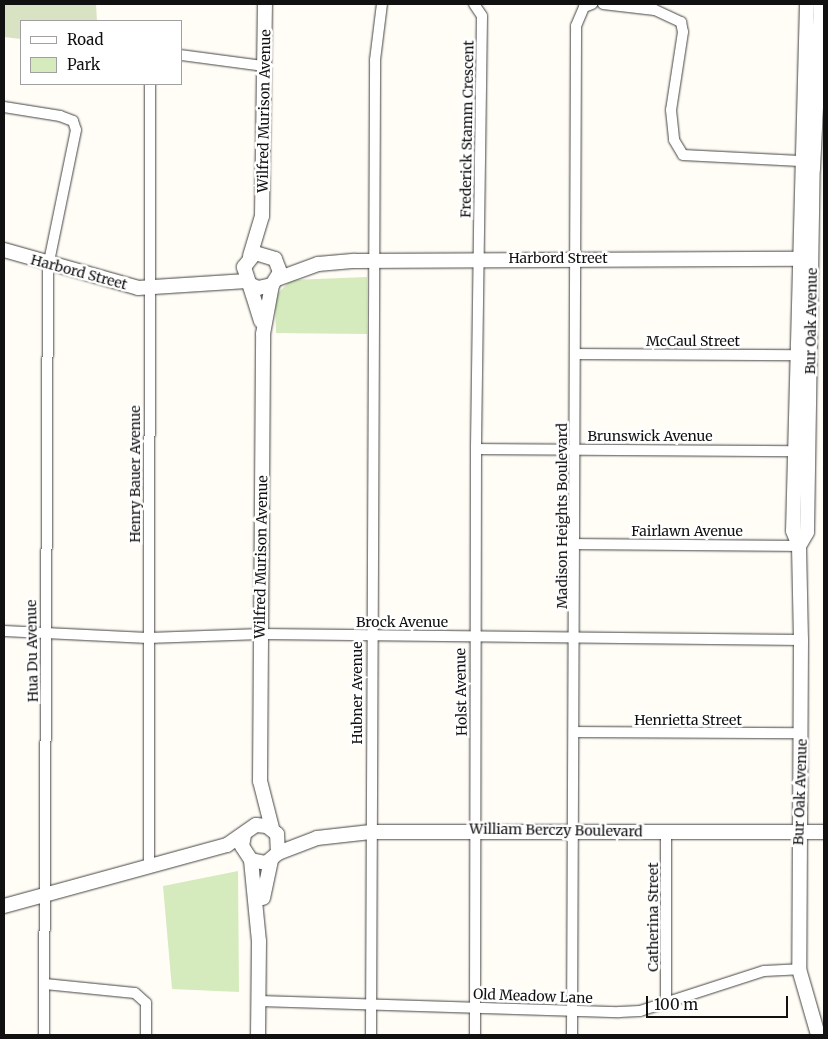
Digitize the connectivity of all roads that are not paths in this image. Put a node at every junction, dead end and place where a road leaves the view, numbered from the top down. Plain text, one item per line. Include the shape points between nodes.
1 (266, 4) edge
2 (382, 4) edge
3 (474, 4) edge
4 (592, 4) edge
5 (602, 4) edge
6 (807, 4) edge
7 (821, 4) edge
8 (182, 55) edge
9 (263, 66) junction
10 (150, 85) edge
11 (4, 107) edge
12 (800, 161) junction
13 (262, 216) junction
14 (4, 250) edge
15 (249, 257) junction
16 (274, 258) junction
17 (479, 258) junction
18 (576, 259) junction
19 (805, 259) junction
20 (373, 260) junction
21 (318, 264) junction
22 (48, 266) junction
23 (214, 280) junction
24 (248, 282) junction
25 (275, 282) junction
26 (150, 288) junction
27 (263, 334) junction
28 (576, 354) junction
29 (795, 355) junction
30 (810, 356) junction
31 (476, 448) junction
32 (576, 450) junction
33 (794, 451) junction
34 (574, 544) junction
35 (800, 546) junction
36 (4, 631) edge
37 (46, 634) junction
38 (261, 634) junction
39 (371, 635) junction
40 (474, 636) junction
41 (148, 638) junction
42 (575, 638) junction
43 (801, 640) junction
44 (574, 732) junction
45 (802, 733) junction
46 (260, 781) junction
47 (476, 829) junction
48 (248, 831) junction
49 (275, 831) junction
50 (371, 832) junction
51 (666, 832) junction
52 (800, 832) junction
53 (824, 832) edge
54 (573, 834) junction
55 (318, 838) junction
56 (189, 857) junction
57 (274, 857) junction
58 (249, 859) junction
59 (149, 865) junction
60 (46, 892) junction
61 (4, 906) edge
62 (259, 941) junction
63 (800, 970) junction
64 (45, 984) junction
65 (259, 1000) junction
66 (666, 1003) junction
67 (371, 1004) junction
68 (475, 1008) junction
69 (572, 1011) junction
70 (44, 1035) edge
71 (146, 1035) edge
72 (258, 1035) edge
73 (371, 1035) edge
74 (475, 1035) edge
75 (572, 1035) edge
76 (818, 1035) edge

1 - 9 street, Wilfred Murison Avenue
2 - 20 street via 375,60
3 - 17 street, Frederick Stamm Crescent via 482,16
4 - 18 street, Madison Heights Boulevard via 584,8 576,26
5 - 12 street via 655,10 681,22 683,32 671,110 674,140 683,155
6 - 12 street, Bur Oak Avenue
7 - 19 street, Bur Oak Avenue
8 - 9 street
9 - 13 street, Wilfred Murison Avenue
10 - 26 street, Henry Bauer Avenue
11 - 22 street, Hua Du Avenue via 60,116 73,121 76,130
12 - 19 street, Bur Oak Avenue
13 - 15 street, Wilfred Murison Avenue
13 - 16 street, Wilfred Murison Avenue
14 - 22 street, Harbord Street
15 - 16 street
15 - 23 street, Harbord Street
15 - 24 street via 244,267
16 - 21 street, Harbord Street
16 - 25 street
17 - 18 street, Harbord Street
17 - 20 street, Harbord Street
17 - 31 street, Holst Avenue
18 - 19 street, Harbord Street
18 - 28 street, Madison Heights Boulevard
19 - 29 street, Bur Oak Avenue
19 - 30 street, Bur Oak Avenue
20 - 21 street, Harbord Street
20 - 39 street, Hubner Avenue
21 - 25 street, Harbord Street
22 - 26 street, Harbord Street via 103,281
22 - 37 street, Hua Du Avenue
23 - 24 street, Harbord Street
23 - 26 street, Harbord Street via 176,288
24 - 25 street via 263,288
24 - 27 street, Wilfred Murison Avenue
25 - 27 street, Wilfred Murison Avenue
26 - 41 street, Henry Bauer Avenue
27 - 38 street, Wilfred Murison Avenue
28 - 29 street, McCaul Street
28 - 32 street, Madison Heights Boulevard
29 - 30 street, McCaul Street
29 - 33 street, Bur Oak Avenue
30 - 35 street, Bur Oak Avenue via 807,532
31 - 32 street, Brunswick Avenue
31 - 40 street, Holst Avenue
32 - 33 street, Brunswick Avenue
32 - 34 street, Madison Heights Boulevard
33 - 35 street, Bur Oak Avenue via 793,532
34 - 35 street, Fairlawn Avenue
34 - 42 street, Madison Heights Boulevard
35 - 43 street, Bur Oak Avenue
36 - 37 street, Brock Avenue
37 - 41 street, Brock Avenue
37 - 60 street, Hua Du Avenue
38 - 39 street, Brock Avenue
38 - 41 street, Brock Avenue
38 - 46 street, Wilfred Murison Avenue
39 - 40 street, Brock Avenue
39 - 50 street, Hubner Avenue
40 - 42 street, Brock Avenue
40 - 47 street, Holst Avenue
41 - 59 street, Henry Bauer Avenue
42 - 43 street, Brock Avenue
42 - 44 street, Madison Heights Boulevard
43 - 45 street, Bur Oak Avenue
44 - 45 street, Henrietta Street
44 - 54 street, Madison Heights Boulevard
45 - 52 street, Bur Oak Avenue
46 - 48 street, Wilfred Murison Avenue
46 - 49 street, Wilfred Murison Avenue
47 - 50 street, William Berczy Boulevard
47 - 54 street, William Berczy Boulevard
47 - 68 street, Holst Avenue
48 - 49 street, William Berczy Boulevard
48 - 56 street
48 - 58 street, Wilfred Murison Avenue
49 - 55 street, William Berczy Boulevard
49 - 57 street, Wilfred Murison Avenue
50 - 55 street, William Berczy Boulevard
50 - 67 street, Hubner Avenue
51 - 52 street, William Berczy Boulevard
51 - 54 street, William Berczy Boulevard
51 - 66 street, Catherina Street
52 - 53 street, William Berczy Boulevard
52 - 63 street, Bur Oak Avenue
54 - 69 street, Madison Heights Boulevard
55 - 57 street, William Berczy Boulevard
56 - 58 street
56 - 59 street
57 - 58 street
57 - 62 street
58 - 62 street
59 - 60 street
60 - 61 street
60 - 64 street, Hua Du Avenue
62 - 65 street
63 - 66 street, Old Meadow Lane via 764,971
63 - 76 street, Bur Oak Avenue
64 - 70 street, Hua Du Avenue
64 - 71 street via 135,993 146,1003
65 - 67 street, Old Meadow Lane
65 - 72 street
66 - 69 street, Old Meadow Lane via 640,1011
67 - 68 street, Old Meadow Lane
67 - 73 street, Hubner Avenue
68 - 69 street, Old Meadow Lane
68 - 74 street, Holst Avenue
69 - 75 street, Madison Heights Boulevard

